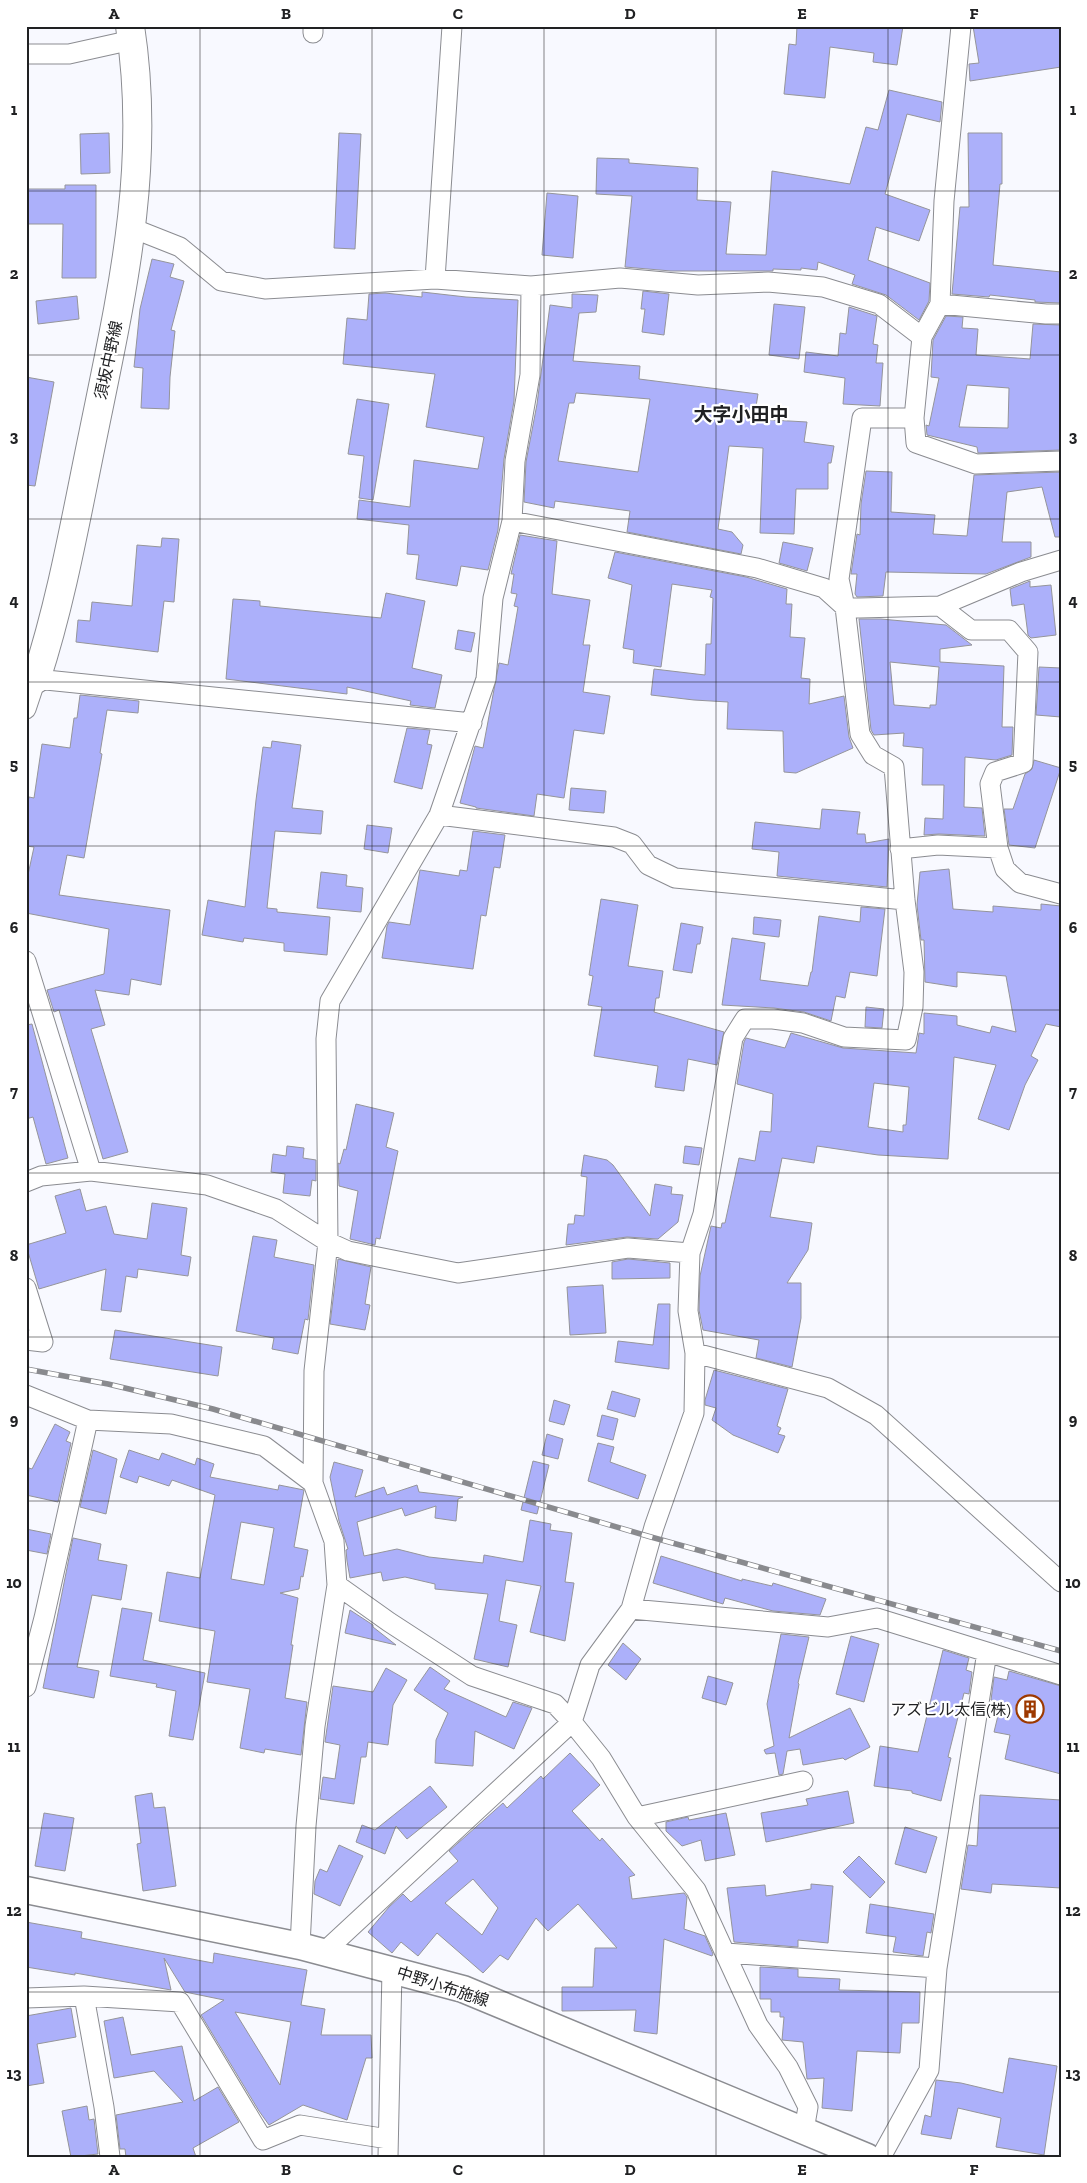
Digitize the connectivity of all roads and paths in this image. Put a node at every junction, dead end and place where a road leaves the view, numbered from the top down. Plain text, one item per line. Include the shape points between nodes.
1 (452, 26) edge
2 (961, 26) edge
3 (131, 33) edge
4 (26, 54) edge
5 (132, 228) junction
6 (434, 279) junction
7 (531, 286) junction
8 (940, 304) junction
9 (1061, 314) edge
10 (922, 337) junction
11 (914, 418) junction
12 (1061, 461) edge
13 (512, 521) junction
14 (1061, 560) edge
15 (940, 606) junction
16 (844, 607) junction
17 (31, 678) edge
18 (26, 709) edge
19 (472, 723) junction
20 (439, 815) junction
21 (998, 848) junction
22 (900, 849) junction
23 (1061, 894) edge
24 (905, 900) junction
25 (26, 961) edge
26 (91, 1171) junction
27 (26, 1182) edge
28 (328, 1242) junction
29 (690, 1253) junction
30 (26, 1288) edge
31 (26, 1340) edge
32 (695, 1353) junction
33 (26, 1395) edge
34 (88, 1420) junction
35 (313, 1483) junction
36 (1061, 1582) edge
37 (337, 1585) junction
38 (631, 1608) junction
39 (35, 1617) edge
40 (987, 1652) junction
41 (1061, 1675) edge
42 (26, 1687) edge
43 (572, 1722) junction
44 (803, 1781) dead end
45 (637, 1816) junction
46 (26, 1890) edge
47 (312, 1950) junction
48 (726, 1953) junction
49 (937, 1968) junction
50 (392, 1970) junction
51 (84, 1996) junction
52 (26, 1998) edge
53 (804, 2130) junction
54 (388, 2148) edge
55 (110, 2157) edge
56 (867, 2157) edge
57 (881, 2157) edge

1 - 6 street
2 - 8 street via 944,201
3 - 4 street via 68,54
3 - 5 main road, 須坂中野線 via 138,112 137,182
5 - 6 street via 180,247 222,281 265,289
5 - 17 main road, 須坂中野線 via 60,599
6 - 7 street
7 - 10 street via 620,278 698,285 768,282 823,287 879,304
7 - 13 street via 530,375 515,461
8 - 9 street
8 - 10 street
10 - 11 street
11 - 12 street via 916,442 976,464
11 - 16 street via 862,418 839,579
13 - 16 street via 757,568 824,588
13 - 19 street via 493,598 486,679
14 - 15 street via 1021,572
15 - 16 street
15 - 21 street via 971,630 1009,630 1028,652 1023,763 995,772 990,784
16 - 22 street via 860,734 873,755 894,767
17 - 18 street
17 - 19 street
19 - 20 street
20 - 24 street via 614,838 632,844 648,865 675,878
20 - 28 street via 330,1001 326,1039
21 - 22 street via 938,845
21 - 23 street via 1005,869 1020,883
22 - 24 street
24 - 29 street via 914,972 913,1008 906,1040 844,1037 803,1023 773,1019 745,1019 733,1038 704,1214
25 - 26 street
26 - 27 street via 41,1176
26 - 28 street via 207,1185 276,1209
28 - 29 street via 348,1252 458,1273 628,1248
28 - 35 street via 314,1371
29 - 32 street via 688,1311
30 - 31 street via 44,1342
32 - 36 street via 828,1388 876,1415
32 - 38 street via 694,1413 654,1528
33 - 34 street
34 - 35 street via 171,1424 264,1446
34 - 39 street
35 - 37 street via 334,1541
37 - 43 street via 472,1676 555,1704
37 - 47 street via 315,1726
38 - 40 street via 828,1627 877,1618
38 - 43 street via 590,1665
39 - 42 street
40 - 41 street
40 - 49 street
43 - 45 street via 601,1758
43 - 47 street
44 - 45 street
45 - 48 street via 696,1890
46 - 47 main road, 中野小布施線
47 - 50 main road, 中野小布施線
48 - 49 street
48 - 53 street via 758,2024 788,2067 808,2107
49 - 57 street via 929,2070
50 - 53 main road, 中野小布施線 via 463,1989
50 - 54 street
51 - 52 street
51 - 54 street via 180,2002 263,2140 300,2125
51 - 55 street
53 - 56 main road, 中野小布施線

